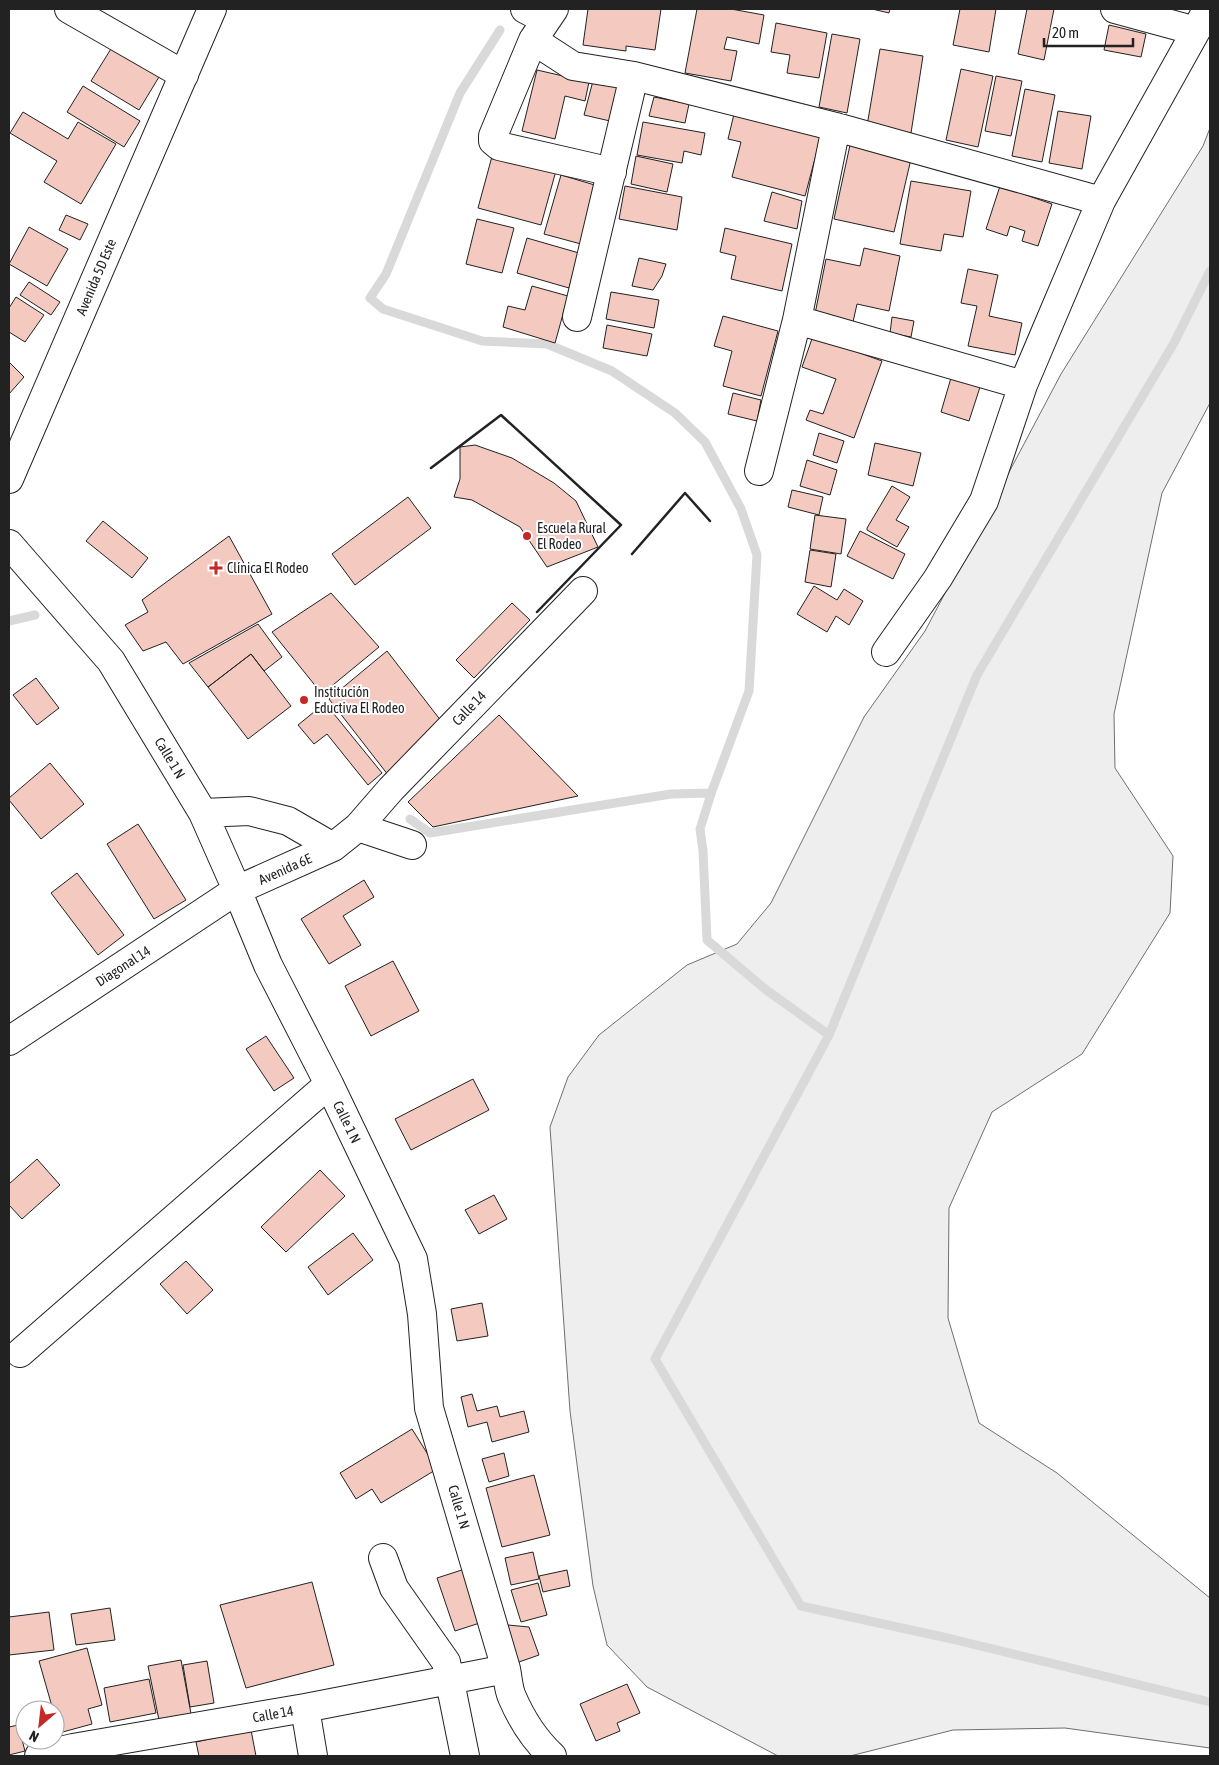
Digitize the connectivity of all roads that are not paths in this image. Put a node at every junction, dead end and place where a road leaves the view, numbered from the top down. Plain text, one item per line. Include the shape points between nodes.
1 (69, 9) edge
2 (212, 9) edge
3 (1115, 9) edge
4 (539, 19) edge
5 (1201, 20) edge
6 (184, 75) junction
7 (634, 76) junction
8 (836, 126) junction
9 (612, 172) junction
10 (1100, 201) junction
11 (577, 317) dead end
12 (797, 320) junction
13 (1023, 385) junction
14 (759, 471) dead end
15 (9, 479) edge
16 (9, 544) edge
17 (583, 591) dead end
18 (886, 652) dead end
19 (202, 813) junction
20 (358, 827) junction
21 (412, 845) dead end
22 (332, 847) junction
23 (237, 890) junction
24 (9, 1042) edge
25 (329, 1084) junction
26 (20, 1353) dead end
27 (383, 1558) dead end
28 (506, 1669) junction
29 (451, 1680) junction
30 (305, 1708) junction
31 (39, 1756) edge
32 (313, 1756) edge
33 (465, 1756) edge
34 (552, 1756) edge

1 - 6 street
2 - 6 street, Avenida 5D Este
3 - 5 street
4 - 7 street via 573,66
4 - 9 street via 493,141 499,146
5 - 10 street
6 - 15 street, Avenida 5D Este
7 - 8 street
7 - 9 street
8 - 10 street
8 - 12 street
9 - 11 street
10 - 13 street
12 - 13 street
12 - 14 street
13 - 18 street via 984,501 938,578
16 - 19 street, Calle 1 N via 111,660
17 - 20 street, Calle 14
19 - 22 street, Avenida 6E via 249,812 288,821
19 - 23 street, Calle 1 N
20 - 21 street
20 - 22 street, Avenida 6E
22 - 23 street, Avenida 6E
23 - 24 street, Diagonal 14
23 - 25 street, Calle 1 N via 268,965
25 - 26 street
25 - 28 street, Calle 1 N via 413,1259 422,1314 429,1408
27 - 29 street via 394,1588 446,1662
28 - 29 street, Calle 14
28 - 34 street, Calle 1 N via 511,1695 526,1723
29 - 30 street, Calle 14
29 - 33 street
30 - 31 street, Calle 14
30 - 32 street

